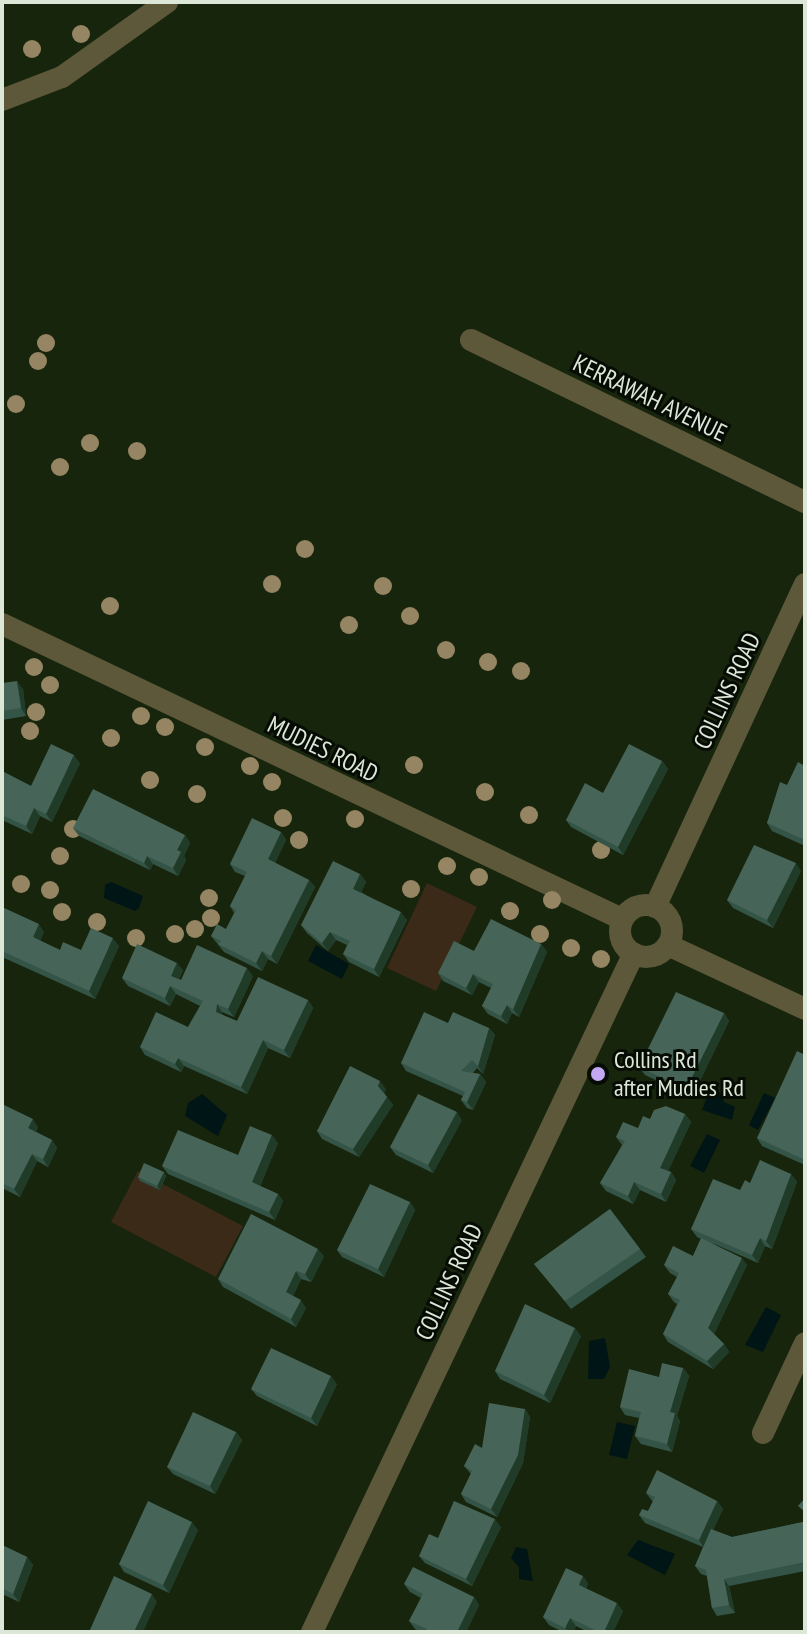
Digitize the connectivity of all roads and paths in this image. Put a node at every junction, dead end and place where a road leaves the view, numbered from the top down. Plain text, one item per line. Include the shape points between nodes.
1 (167, 2) edge
2 (2, 100) edge
3 (471, 340) dead end
4 (805, 502) edge
5 (805, 584) edge
6 (2, 624) edge
7 (655, 907) junction
8 (622, 919) junction
9 (668, 945) junction
10 (634, 953) junction
11 (805, 1009) edge
12 (805, 1343) edge
13 (763, 1433) dead end
14 (312, 1632) edge

1 - 2 street via 62,77
3 - 4 street, KERRAWAH AVENUE
5 - 7 street, COLLINS ROAD
6 - 8 street, MUDIES ROAD
7 - 8 street via 635,908
7 - 9 street via 670,921
8 - 10 street via 621,937
9 - 10 street via 655,955
9 - 11 street
10 - 14 street, COLLINS ROAD
12 - 13 street

